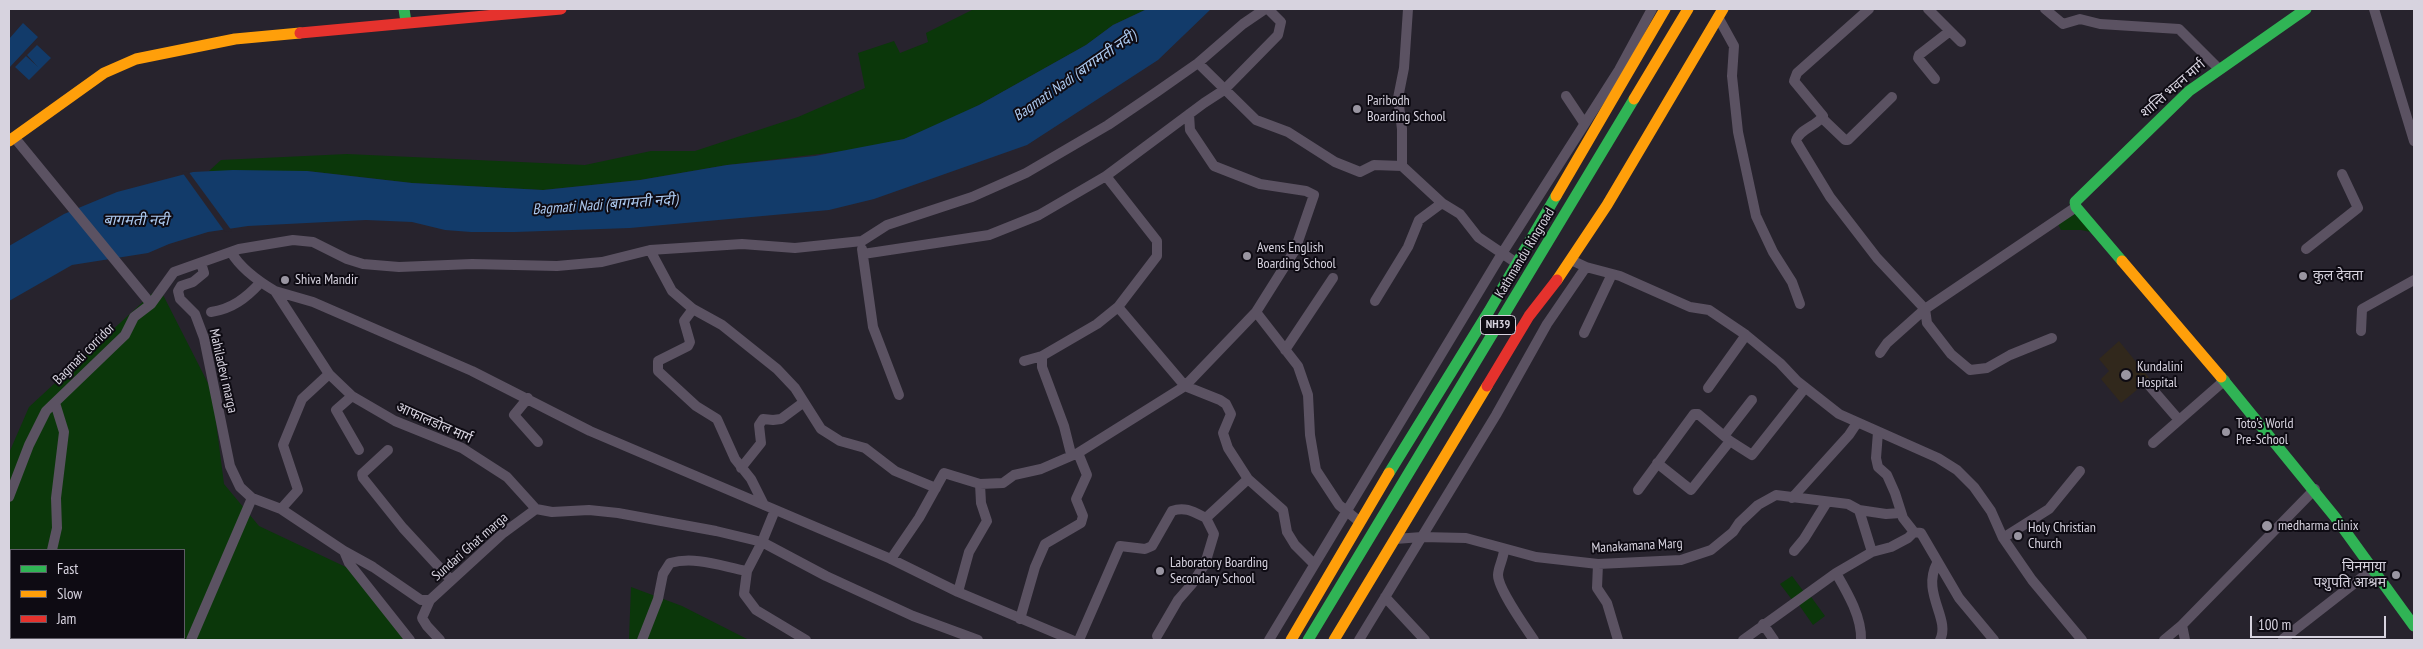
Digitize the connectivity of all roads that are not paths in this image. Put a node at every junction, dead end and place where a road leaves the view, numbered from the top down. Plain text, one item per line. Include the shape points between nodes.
1 (404, 9) edge
2 (561, 9) edge
3 (1267, 9) edge
4 (1408, 9) edge
5 (1652, 9) edge
6 (1665, 9) edge
7 (1688, 9) edge
8 (1700, 9) edge
9 (1869, 9) edge
10 (1928, 9) edge
11 (2045, 9) edge
12 (2306, 9) edge
13 (2374, 9) edge
14 (1720, 13) edge
15 (406, 22) junction
16 (1950, 32) junction
17 (1961, 42) dead end
18 (1198, 63) junction
19 (2219, 69) junction
20 (1935, 79) dead end
21 (1224, 90) junction
22 (1566, 96) dead end
23 (1892, 98) dead end
24 (1188, 114) junction
25 (1822, 118) junction
26 (1584, 124) junction
27 (11, 139) edge
28 (2414, 141) edge
29 (1402, 166) junction
30 (2342, 174) dead end
31 (1106, 176) junction
32 (1442, 203) junction
33 (2076, 207) junction
34 (862, 241) junction
35 (2306, 249) dead end
36 (650, 250) junction
37 (235, 251) junction
38 (863, 254) junction
39 (1501, 255) junction
40 (1571, 260) junction
41 (201, 263) junction
42 (1518, 264) junction
43 (1586, 267) junction
44 (1612, 274) junction
45 (1333, 278) dead end
46 (2414, 280) edge
47 (260, 283) junction
48 (275, 291) junction
49 (1375, 301) dead end
50 (151, 304) junction
51 (1800, 304) dead end
52 (1118, 307) junction
53 (693, 308) junction
54 (1925, 309) junction
55 (211, 312) dead end
56 (1256, 312) junction
57 (2360, 331) dead end
58 (1584, 333) dead end
59 (1746, 336) junction
60 (2052, 338) dead end
61 (1285, 350) junction
62 (1880, 353) dead end
63 (1042, 356) junction
64 (1024, 361) dead end
65 (329, 374) junction
66 (2225, 380) junction
67 (2147, 383) dead end
68 (1184, 386) junction
69 (1708, 388) dead end
70 (1805, 388) junction
71 (899, 395) dead end
72 (352, 396) junction
73 (528, 398) junction
74 (1752, 400) dead end
75 (804, 402) junction
76 (55, 403) junction
77 (2179, 420) junction
78 (1857, 423) junction
79 (1878, 432) junction
80 (1727, 438) junction
81 (538, 442) dead end
82 (2153, 443) dead end
83 (359, 450) dead end
84 (388, 450) dead end
85 (1074, 454) junction
86 (1657, 463) junction
87 (741, 468) junction
88 (2080, 471) dead end
89 (1248, 479) junction
90 (980, 484) junction
91 (936, 488) junction
92 (2315, 489) junction
93 (1638, 490) dead end
94 (9, 497) edge
95 (252, 498) junction
96 (1792, 498) junction
97 (1827, 502) junction
98 (764, 505) junction
99 (281, 509) junction
100 (536, 509) junction
101 (775, 510) junction
102 (1345, 510) junction
103 (1860, 510) junction
104 (1901, 513) junction
105 (1206, 518) junction
106 (1360, 522) junction
107 (1914, 532) junction
108 (1422, 537) junction
109 (2003, 538) junction
110 (1395, 539) junction
111 (762, 542) junction
112 (52, 549) edge
113 (1504, 549) junction
114 (344, 551) junction
115 (1794, 551) dead end
116 (1872, 552) junction
117 (891, 559) junction
118 (1937, 563) junction
119 (1314, 564) junction
120 (1598, 564) junction
121 (2374, 568) junction
122 (747, 571) junction
123 (1836, 573) junction
124 (451, 580) junction
125 (958, 592) junction
126 (1385, 597) junction
127 (430, 600) junction
128 (1020, 619) junction
129 (1763, 624) junction
130 (2182, 625) junction
131 (2414, 626) edge
132 (1157, 636) dead end
133 (2283, 639) dead end
134 (191, 640) edge
135 (410, 640) edge
136 (440, 640) edge
137 (642, 640) edge
138 (806, 640) edge
139 (978, 640) edge
140 (1072, 640) edge
141 (1078, 640) edge
142 (1269, 640) edge
143 (1291, 640) edge
144 (1308, 640) edge
145 (1321, 640) edge
146 (1334, 640) edge
147 (1359, 640) edge
148 (1426, 640) edge
149 (1534, 640) edge
150 (1618, 640) edge
151 (1743, 640) edge
152 (1774, 640) edge
153 (1861, 640) edge
154 (1940, 640) edge
155 (1994, 640) edge
156 (2082, 640) edge
157 (2164, 640) edge
158 (2185, 640) edge

1 - 15 main road
2 - 15 main road
3 - 18 street via 1243,24
3 - 21 street via 1281,22 1278,35
4 - 29 street via 1404,68 1398,98
5 - 26 street via 1619,70
6 - 42 main road
7 - 144 main road, Kathmandu Ringroad / NH39
8 - 145 main road, Kathmandu Ringroad / NH39
9 - 25 street via 1797,74 1794,81
10 - 16 street
11 - 19 street via 2063,24 2080,19 2100,24 2179,29
12 - 19 main road, शान्ति भवन मार्ग
13 - 28 street
14 - 40 main road
14 - 51 street via 1734,46 1732,76 1738,132 1756,216 1792,282
15 - 27 main road via 235,39 136,59 104,73
16 - 17 street
16 - 20 street via 1918,58
18 - 21 street
18 - 34 street via 1108,125 1026,173 972,197 887,225
19 - 33 main road, शान्ति भवन मार्ग via 2174,104 2076,199
21 - 24 street
21 - 29 street via 1256,120 1288,132 1348,168 1360,172 1374,165
22 - 26 street
23 - 25 street via 1848,140 1844,140
24 - 31 street
24 - 56 street via 1190,130 1214,166 1260,184 1314,195 1295,250
25 - 54 street via 1796,141 1830,197 1877,258
26 - 39 street
27 - 50 street
29 - 32 street
30 - 35 street via 2358,205 2357,211
31 - 38 street via 1039,215 989,235
31 - 52 street via 1157,241 1158,250
32 - 39 street via 1460,214 1478,237
32 - 49 street via 1419,220 1408,247
33 - 54 street
33 - 66 main road
34 - 36 street, Bagmati corridor via 795,248 742,244
34 - 38 street
36 - 37 street, Bagmati corridor via 602,262 557,266 472,264 399,267 363,264 313,242 293,240
36 - 53 street via 672,291
37 - 41 street, Bagmati corridor
37 - 47 street, आफालडोल मार्ग via 236,262
38 - 71 street via 873,327
39 - 42 street
39 - 102 street
40 - 43 street
40 - 110 main road via 1529,316
41 - 50 street, Bagmati corridor via 174,272
41 - 95 street, Mahiladevi marga via 204,273 178,291 180,299 195,314 204,338 230,466 240,487
42 - 106 main road
43 - 44 street
43 - 108 street via 1547,324
44 - 58 street
44 - 59 street via 1690,306 1709,310
45 - 61 street
46 - 57 street via 2362,309
47 - 48 street, आफालडोल मार्ग
47 - 55 street via 233,306
48 - 65 street, आफालडोल मार्ग
48 - 73 street via 313,302
50 - 76 street, Bagmati corridor via 134,317 125,334
52 - 63 street via 1097,324
52 - 68 street
53 - 75 street via 777,369 796,388
53 - 87 street via 684,321 690,342 688,346 658,361 658,370 696,406 718,419
54 - 60 street via 1928,323 1951,354 1970,370 1987,368
54 - 62 street
56 - 61 street
56 - 68 street
59 - 69 street
59 - 70 street
61 - 102 street via 1298,366 1308,395 1316,470
63 - 64 street
63 - 85 street via 1042,367
65 - 72 street, आफालडोल मार्ग
65 - 99 street via 302,399 285,438 283,449 298,490
66 - 77 street
66 - 92 main road
67 - 77 street
68 - 85 street
68 - 89 street via 1226,404 1231,414 1223,433 1228,448
70 - 78 street via 1839,414
70 - 80 street via 1754,453 1749,455
72 - 83 street via 336,410
72 - 100 street, आफालडोल मार्ग via 396,421 462,448 507,477
73 - 81 street via 514,415
73 - 98 street via 590,431
74 - 80 street
75 - 87 street via 781,419 763,419 759,424 761,443
75 - 91 street via 821,428 840,442 865,448 895,471
76 - 94 street, Bagmati corridor via 46,411 29,445
76 - 112 street via 64,432 56,498 57,528
77 - 82 street
78 - 79 street
78 - 96 street
79 - 104 street via 1878,467 1887,475
79 - 109 street via 1958,470 1990,511
80 - 86 street via 1694,414
80 - 86 street via 1691,490
84 - 124 street via 366,469 363,478
85 - 90 street via 1041,469 1014,475 1003,483
85 - 128 street via 1087,475 1076,499 1083,516 1081,523 1045,544
86 - 93 street
87 - 98 street via 751,479
88 - 109 street via 2049,509
89 - 105 street
89 - 119 street via 1283,510 1287,532
90 - 91 street via 944,473
90 - 125 street via 981,503 987,521 969,552
91 - 117 street
92 - 121 main road
92 - 130 street
95 - 99 street, Sundari Ghat marga
95 - 134 street
96 - 97 street, Manakamana Marg
96 - 120 street, Manakamana Marg via 1776,495 1758,505 1711,550 1681,560
97 - 103 street, Manakamana Marg via 1848,504
97 - 115 street
98 - 101 street
99 - 114 street, Sundari Ghat marga
100 - 111 street via 618,513
100 - 124 street, Sundari Ghat marga via 502,534
101 - 111 street
101 - 117 street
102 - 106 street
102 - 119 street
103 - 104 street, Manakamana Marg
103 - 116 street
104 - 107 street
105 - 132 street via 1214,534 1205,564
105 - 141 street via 1184,508 1177,509 1172,511 1152,546 1145,549 1120,546
106 - 143 main road
107 - 116 street via 1891,547
107 - 118 street via 1921,533
108 - 110 street, Manakamana Marg
108 - 113 street, Manakamana Marg via 1466,538
108 - 126 street
109 - 156 street via 2032,580
110 - 146 main road
111 - 122 street
111 - 139 street via 913,616
113 - 120 street, Manakamana Marg via 1536,557
113 - 149 street via 1498,575 1500,582
114 - 127 street, Sundari Ghat marga via 421,600
114 - 135 street via 349,564
116 - 123 street
117 - 125 street
118 - 154 street via 1931,590 1943,631
118 - 155 street via 1959,598
119 - 142 street
120 - 150 street via 1597,588 1607,603
121 - 131 main road
121 - 133 street
122 - 137 street via 694,560 670,562 663,574 658,599
122 - 138 street via 744,594 756,610
123 - 129 street
123 - 153 street via 1850,598
124 - 127 street, Sundari Ghat marga
125 - 128 street
126 - 147 street
126 - 148 street
127 - 136 street via 422,618
128 - 140 street
129 - 151 street
129 - 152 street
130 - 157 street
130 - 158 street

